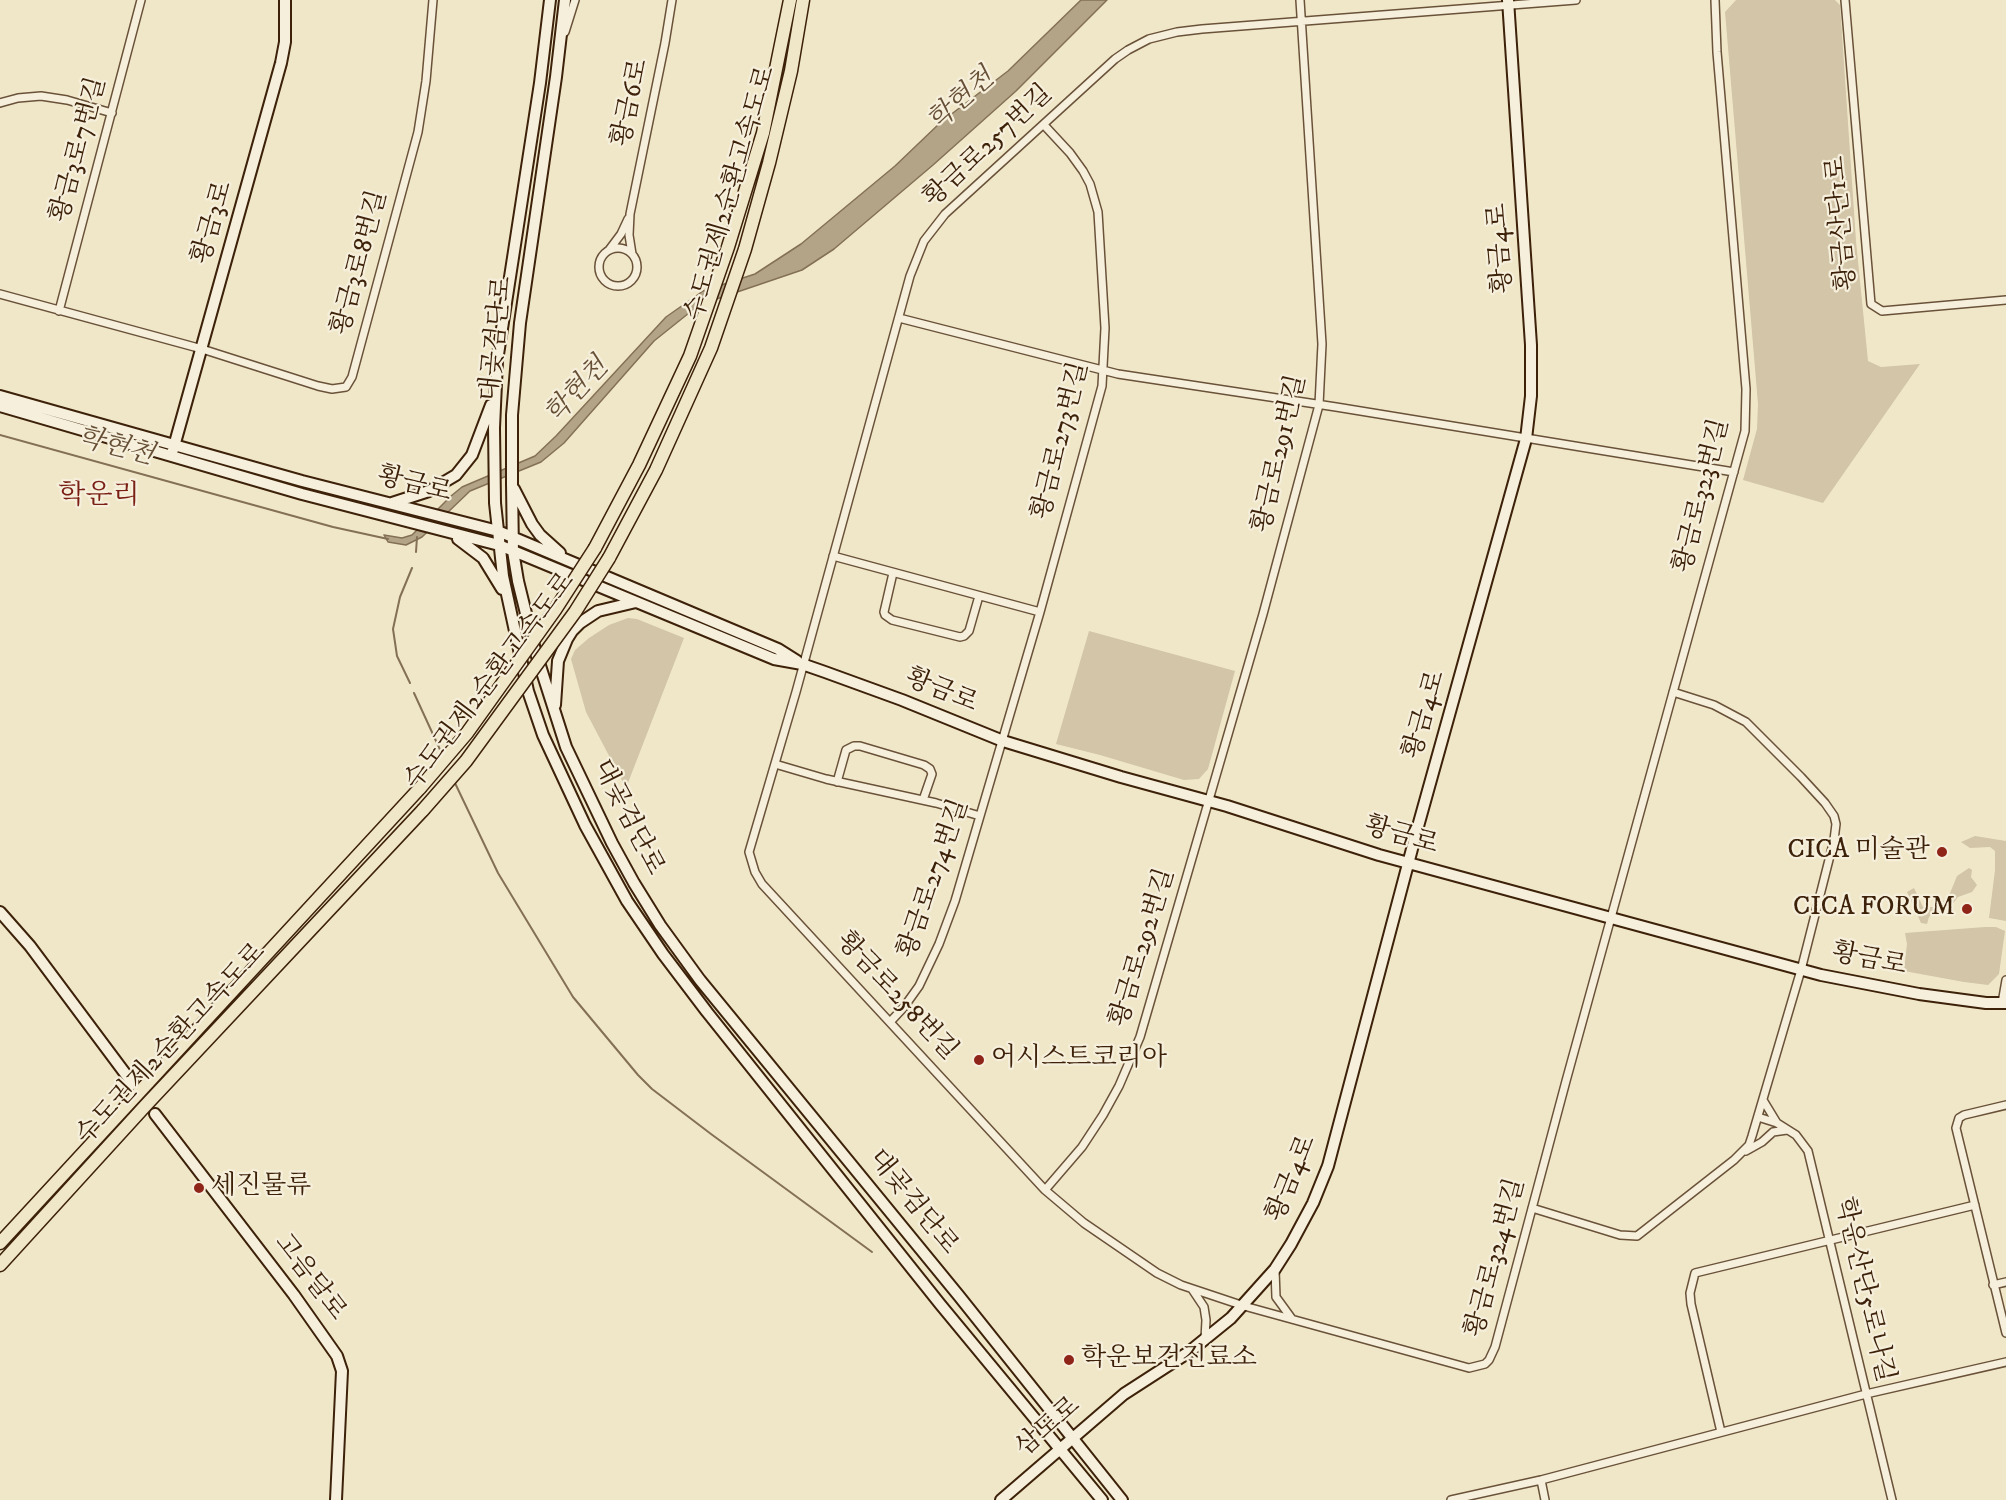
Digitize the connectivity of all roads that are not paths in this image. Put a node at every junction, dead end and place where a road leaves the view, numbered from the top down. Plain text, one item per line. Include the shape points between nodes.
1 (141, 0) edge
2 (285, 0) edge
3 (434, 0) edge
4 (550, 0) edge
5 (565, 0) edge
6 (575, 0) edge
7 (672, 0) edge
8 (790, 0) edge
9 (803, 0) edge
10 (1300, 0) edge
11 (1576, 0) edge
12 (1714, 0) edge
13 (1845, 0) edge
14 (1508, 3) edge
15 (1301, 21) junction
16 (560, 46) junction
17 (0, 103) edge
18 (112, 113) junction
19 (1044, 125) junction
20 (630, 214) junction
21 (608, 250) junction
22 (632, 254) junction
23 (0, 294) edge
24 (2006, 300) edge
25 (59, 311) junction
26 (899, 318) junction
27 (202, 350) junction
28 (1103, 371) junction
29 (495, 394) junction
30 (0, 396) edge
31 (1319, 405) junction
32 (0, 406) edge
33 (1526, 439) junction
34 (173, 451) junction
35 (1734, 472) junction
36 (514, 492) junction
37 (389, 503) junction
38 (498, 531) junction
39 (513, 537) junction
40 (462, 539) junction
41 (499, 545) junction
42 (513, 551) junction
43 (833, 556) junction
44 (572, 562) junction
45 (893, 573) junction
46 (979, 596) junction
47 (508, 600) junction
48 (637, 602) junction
49 (1040, 612) junction
50 (802, 664) junction
51 (1673, 692) junction
52 (555, 718) junction
53 (1003, 741) junction
54 (775, 764) junction
55 (837, 782) junction
56 (923, 800) junction
57 (1209, 801) junction
58 (980, 816) junction
59 (1410, 864) junction
60 (0, 912) edge
61 (1610, 919) junction
62 (1801, 970) junction
63 (2006, 980) edge
64 (2004, 1003) edge
65 (890, 1022) junction
66 (133, 1084) dead end
67 (1763, 1100) junction
68 (2006, 1105) edge
69 (155, 1114) dead end
70 (1758, 1117) junction
71 (1777, 1123) junction
72 (1787, 1130) junction
73 (1743, 1152) junction
74 (1045, 1190) junction
75 (1975, 1205) junction
76 (1532, 1208) junction
77 (1830, 1240) junction
78 (0, 1243) edge
79 (0, 1265) edge
80 (1275, 1269) junction
81 (2006, 1282) edge
82 (1993, 1285) junction
83 (1192, 1289) junction
84 (1244, 1306) junction
85 (1292, 1318) junction
86 (2006, 1333) edge
87 (1205, 1340) junction
88 (2006, 1362) edge
89 (1159, 1371) joint
90 (1866, 1394) junction
91 (1721, 1432) junction
92 (1072, 1438) junction
93 (1059, 1449) junction
94 (1541, 1480) junction
95 (336, 1500) edge
96 (1001, 1500) edge
97 (1102, 1500) edge
98 (1122, 1500) edge
99 (1451, 1500) edge
100 (1545, 1500) edge
101 (1892, 1500) edge

1 - 18 street, 황금3로7번길
2 - 27 street, 황금3로 via 281,63
3 - 27 street, 황금3로8번길 via 418,132 350,382 332,389
4 - 29 street, 대곶검단로 via 506,293
5 - 16 street, 대곶검단로
6 - 16 street
7 - 20 street, 황금6로
8 - 78 highway, 수도권제2순환고속도로, bridge via 766,124 690,356 595,548 467,733 420,788
9 - 79 highway, 수도권제2순환고속도로, bridge via 781,115 745,249 711,348 656,470 575,612 466,761 423,810
10 - 15 street, 황금로291번길
11 - 14 street
12 - 35 street, 황금로323번길 via 1747,404 1746,431
13 - 24 street, 황금산단1로 via 1871,304 1882,311
14 - 15 street, 황금로257번길
14 - 33 street, 황금4로 via 1531,345
15 - 19 street, 황금로257번길 via 1202,29 1149,39 1115,59
15 - 31 street, 황금로291번길 via 1322,344
16 - 36 street, 대곶검단로 via 515,369
17 - 18 street via 41,96
18 - 25 street, 황금3로7번길
19 - 26 street, 황금로257번길 via 930,232 916,260
19 - 28 street, 황금로273번길 via 1077,162 1095,199 1104,290
20 - 21 street
20 - 22 street
21 - 22 street via 627,249
21 - 22 street via 600,259 600,272 614,285 627,284 635,274
23 - 25 street
25 - 27 street
26 - 28 street
26 - 43 street, 황금로257번길
27 - 34 street, 황금3로
28 - 31 street
28 - 49 street, 황금로273번길 via 1088,442
29 - 37 street via 475,449 456,475 429,491
29 - 38 street, 대곶검단로
30 - 34 street, 황금로
31 - 33 street
31 - 57 street, 황금로291번길
32 - 34 street, 황금로
33 - 35 street
33 - 59 street, 황금4로
34 - 37 street, 황금로
34 - 40 street, 황금로
35 - 51 street, 황금로323번길
36 - 39 street, 대곶검단로
36 - 44 street via 540,535
37 - 38 street, 황금로
38 - 39 street, 황금로
38 - 41 street, 대곶검단로
39 - 42 street, 대곶검단로
39 - 44 street, 황금로
40 - 41 street, 황금로
40 - 47 street via 488,563
41 - 42 street, 황금로
41 - 47 street, 대곶검단로
42 - 48 street, 황금로
42 - 52 street, 대곶검단로 via 535,651
43 - 45 street
43 - 50 street, 황금로257번길
44 - 50 street, 황금로 via 778,650
45 - 46 street
45 - 46 street via 884,612 892,620 960,637 969,631
46 - 49 street
47 - 93 street, 대곶검단로 via 528,691 543,735 585,825 627,901 707,1012
48 - 50 street, 황금로 via 774,659
48 - 52 street via 598,612 572,631 558,661
49 - 53 street, 황금로273번길
50 - 53 street, 황금로
50 - 54 street, 황금로258번길
51 - 61 street, 황금로323번길
51 - 62 street via 1714,705 1746,722 1834,816 1834,840
52 - 92 street, 대곶검단로 via 612,843 660,925 700,980
53 - 57 street, 황금로
53 - 58 street, 황금로274번길
54 - 55 street
54 - 65 street, 황금로258번길 via 749,852 754,872
55 - 56 street
55 - 56 street via 846,750 860,746 930,769 932,774
56 - 58 street
57 - 59 street, 황금로
57 - 74 street, 황금로292번길 via 1150,1008 1131,1059 1093,1131
58 - 65 street, 황금로274번길 via 939,944 912,998
59 - 61 street, 황금로
59 - 80 street, 황금4로 via 1328,1166 1304,1223
60 - 66 street
61 - 62 street, 황금로
61 - 76 street, 황금로324번길
62 - 64 street, 황금로 via 1919,994
62 - 67 street
63 - 64 street
65 - 74 street, 황금로258번길
67 - 70 street
67 - 71 street
68 - 75 street via 1964,1115 1956,1123
69 - 95 street, 고음달로 via 337,1356 342,1371
70 - 71 street, 학운산단5로나길
70 - 73 street
71 - 72 street, 학운산단5로나길
72 - 73 street via 1773,1132
72 - 77 street, 학운산단5로나길 via 1808,1151
73 - 76 street via 1637,1236 1620,1235
74 - 83 street, 황금로258번길 via 1130,1255
75 - 77 street
75 - 82 street
76 - 85 street, 황금로324번길 via 1495,1347 1480,1367 1469,1368
77 - 90 street, 학운산단5로나길
77 - 91 street via 1695,1273 1690,1304
80 - 84 street, 황금4로
80 - 85 street via 1276,1297
81 - 82 street
82 - 86 street
83 - 84 street, 황금로258번길
83 - 87 street via 1204,1307
84 - 85 street, 황금로324번길
84 - 87 street, 황금4로
87 - 89 street, 황금4로
88 - 90 street
89 - 92 street, 삼도로
90 - 91 street
90 - 101 street, 학운산단5로나길
91 - 94 street
92 - 93 street, 삼도로
92 - 98 street, 대곶검단로
93 - 96 street, 삼도로
93 - 97 street, 대곶검단로
94 - 99 street
94 - 100 street

